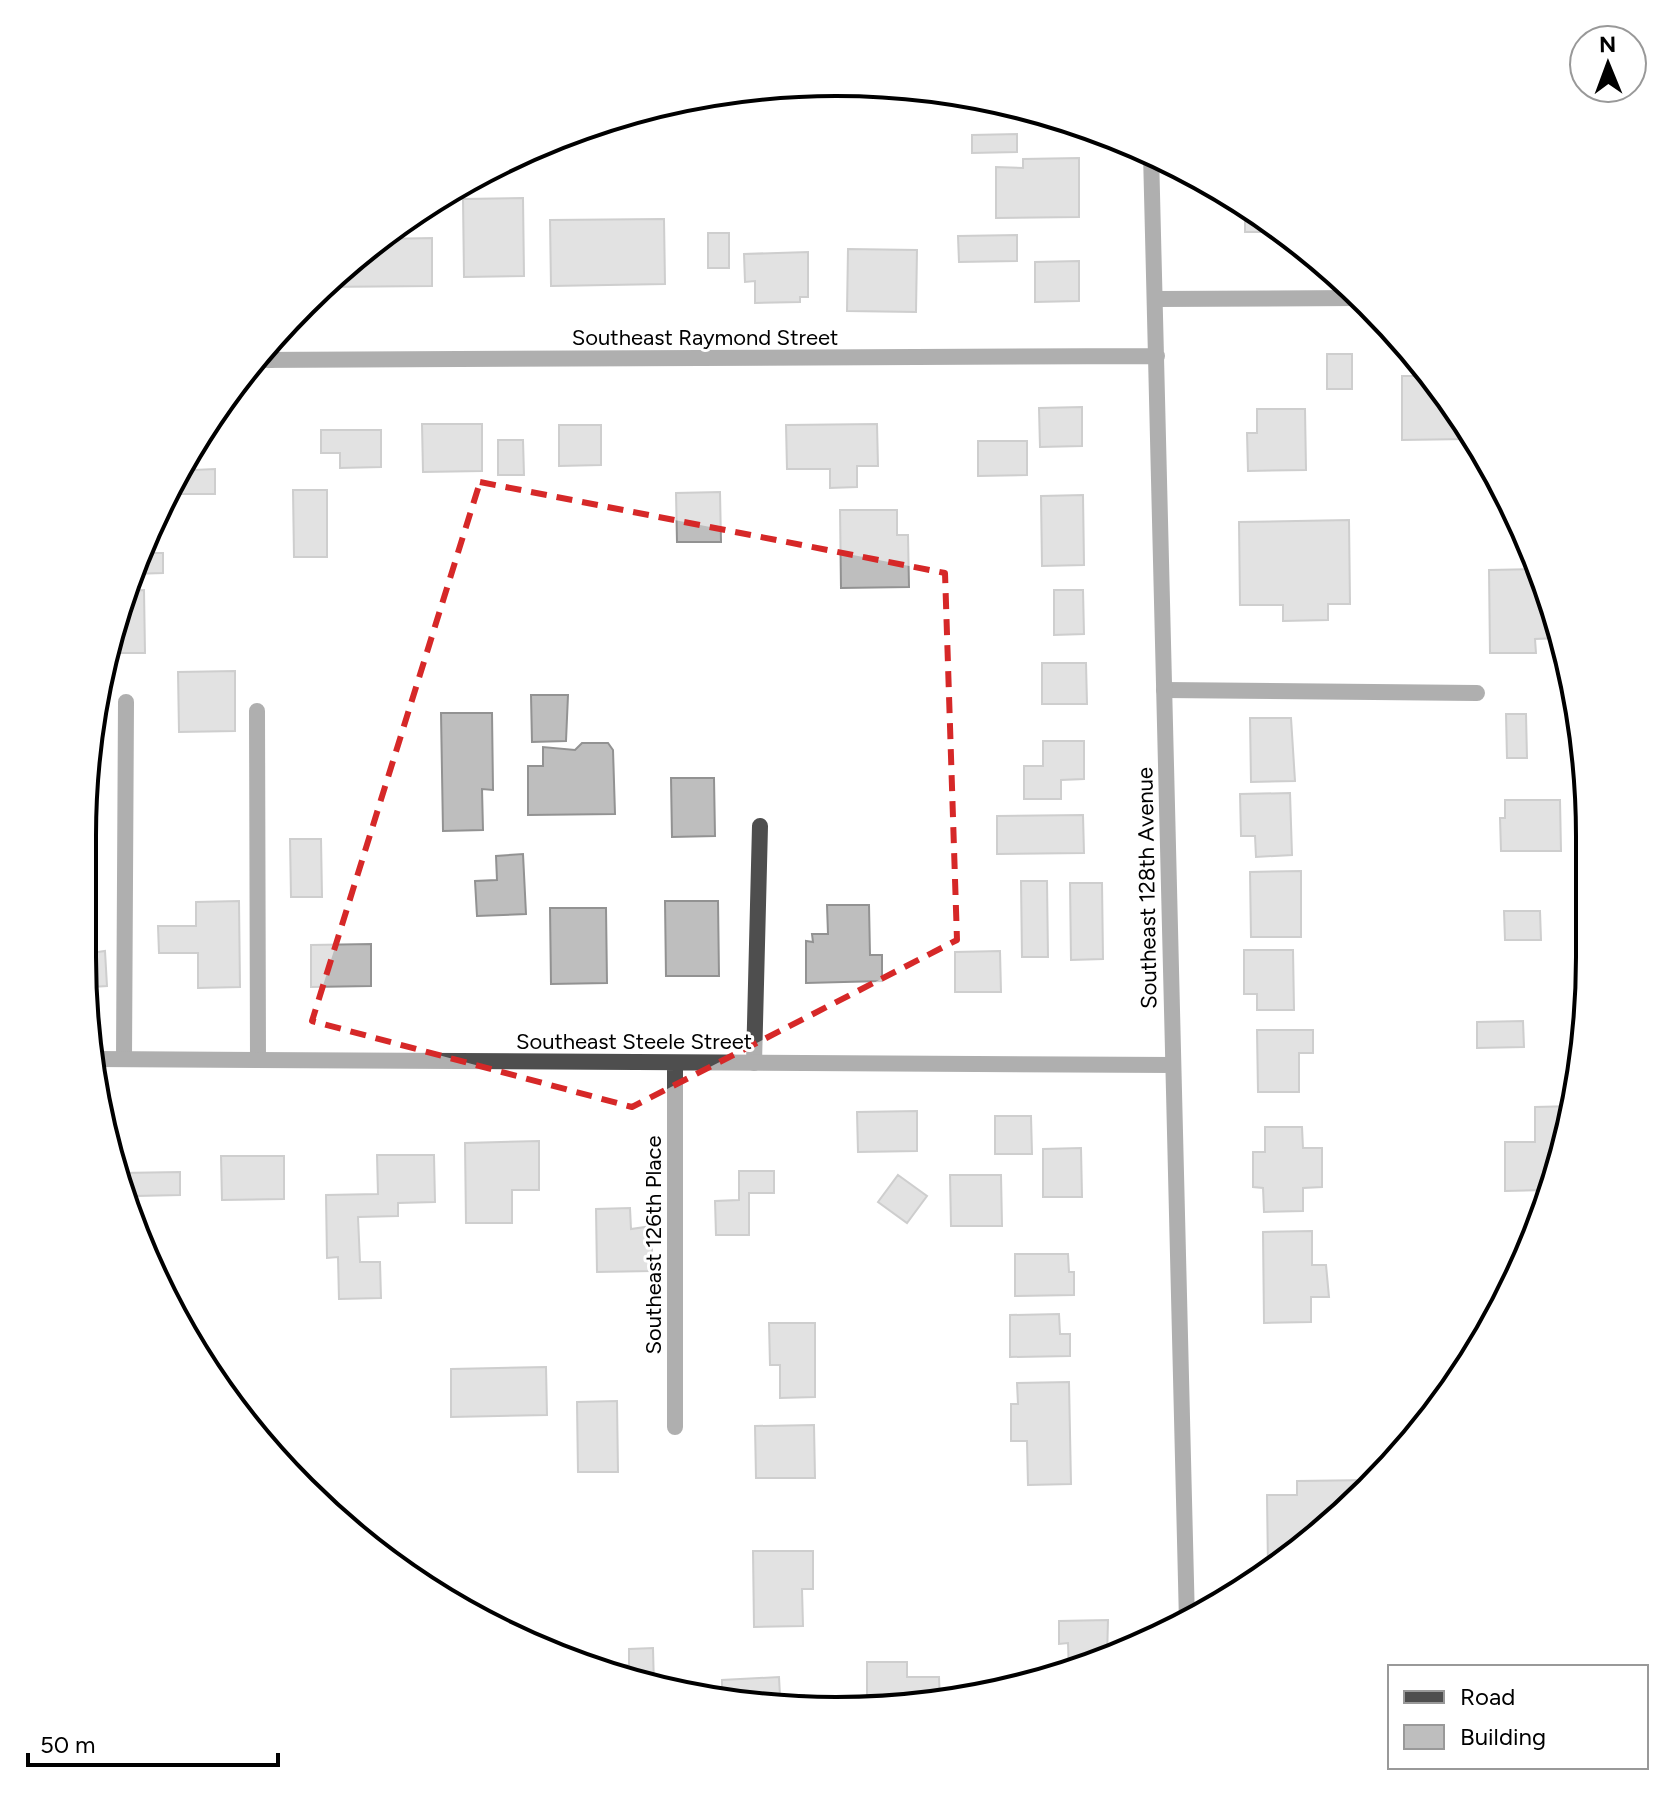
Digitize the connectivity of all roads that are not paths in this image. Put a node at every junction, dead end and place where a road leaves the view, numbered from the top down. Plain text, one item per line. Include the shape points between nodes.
1 (1151, 167) edge
2 (1343, 298) edge
3 (1156, 299) junction
4 (1157, 356) junction
5 (271, 360) edge
6 (1164, 690) junction
7 (1477, 693) dead end
8 (126, 702) dead end
9 (257, 711) dead end
10 (760, 826) dead end
11 (103, 1059) edge
12 (124, 1059) junction
13 (258, 1060) junction
14 (675, 1063) junction
15 (754, 1063) junction
16 (1173, 1065) junction
17 (675, 1427) dead end
18 (1187, 1608) edge

1 - 3 street, Southeast 128th Avenue
2 - 3 street
3 - 4 street, Southeast 128th Avenue
4 - 5 street, Southeast Raymond Street
4 - 6 street, Southeast 128th Avenue
6 - 7 street
6 - 16 street, Southeast 128th Avenue
8 - 12 street
9 - 13 street
10 - 15 street
11 - 12 street, Southeast Steele Street
12 - 13 street, Southeast Steele Street
13 - 14 street, Southeast Steele Street
14 - 15 street, Southeast Steele Street
14 - 17 street, Southeast 126th Place
15 - 16 street, Southeast Steele Street
16 - 18 street, Southeast 128th Avenue

